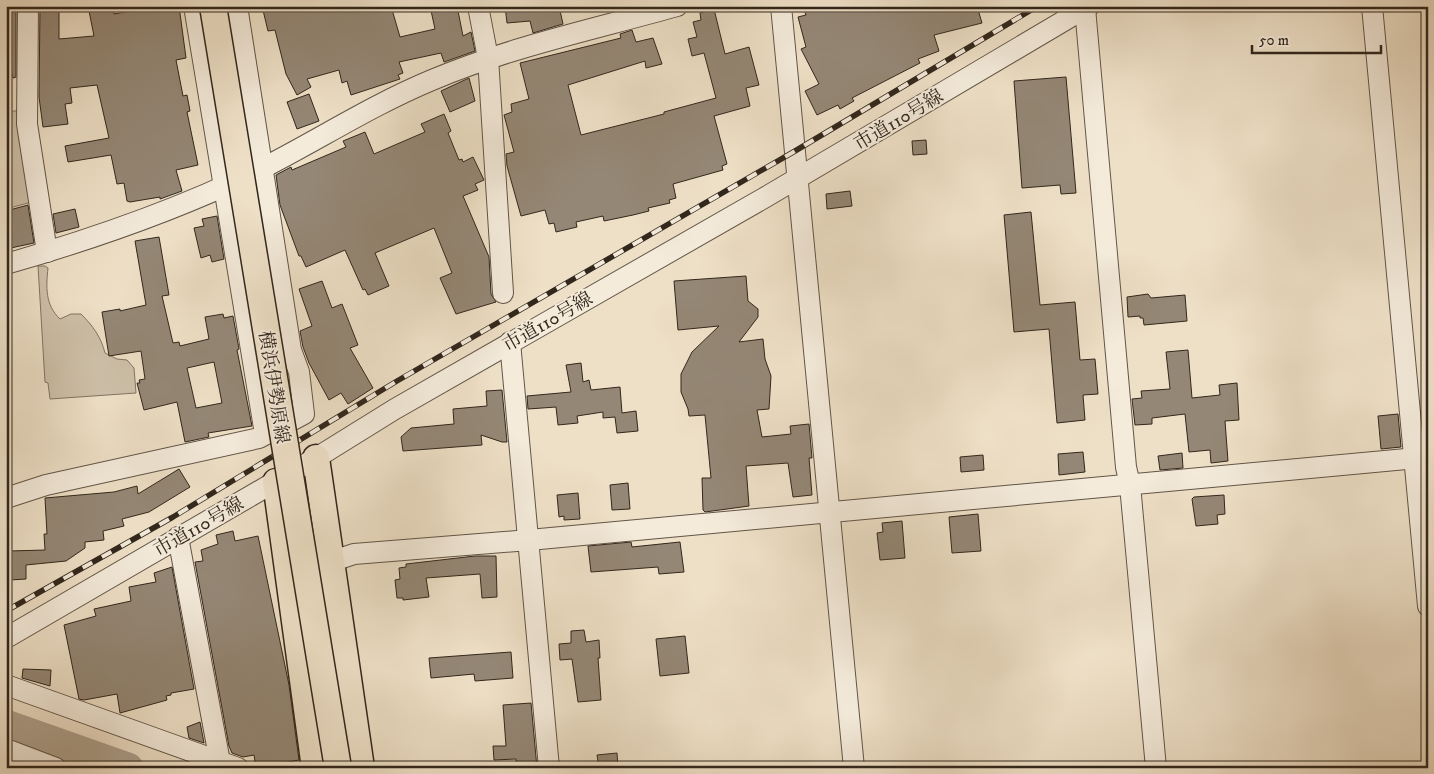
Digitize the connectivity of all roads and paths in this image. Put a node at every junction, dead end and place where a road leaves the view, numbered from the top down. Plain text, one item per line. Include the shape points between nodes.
1 (28, 6) edge
2 (194, 6) edge
3 (213, 6) edge
4 (236, 6) edge
5 (478, 6) edge
6 (677, 6) edge
7 (782, 6) edge
8 (1372, 6) edge
9 (1087, 7) edge
10 (488, 58) junction
11 (262, 168) junction
12 (797, 179) junction
13 (224, 186) junction
14 (47, 252) junction
15 (6, 264) edge
16 (502, 293) dead end
17 (284, 306) junction
18 (245, 315) junction
19 (510, 342) junction
20 (265, 434) junction
21 (1420, 457) edge
22 (316, 458) junction
23 (276, 482) junction
24 (1130, 485) junction
25 (6, 498) edge
26 (830, 513) junction
27 (178, 537) junction
28 (529, 540) junction
29 (330, 562) junction
30 (1428, 606) edge
31 (6, 638) edge
32 (6, 685) edge
33 (6, 749) edge
34 (36, 764) edge
35 (229, 765) edge
36 (56, 768) edge
37 (315, 768) edge
38 (338, 768) edge
39 (361, 768) edge
40 (550, 768) edge
41 (854, 768) edge
42 (1156, 768) edge

1 - 14 street via 27,124
2 - 13 street
3 - 38 main road, 横浜伊勢原線, bridge
4 - 11 street
5 - 10 street
6 - 10 street
7 - 12 street
8 - 21 street
9 - 12 street, 市道110号線
9 - 24 street
10 - 11 street via 399,95
10 - 16 street
11 - 13 street
11 - 17 street
12 - 19 street, 市道110号線
12 - 26 street
13 - 14 street via 148,219
13 - 18 street
14 - 15 street
17 - 18 street
17 - 20 street via 292,358 299,372 304,414
18 - 20 street
19 - 22 street, 市道110号線
19 - 28 street
20 - 25 street via 259,438 46,485
21 - 24 street
21 - 30 street
22 - 23 street, 市道110号線
22 - 29 main road
23 - 27 street, 市道110号線
23 - 37 main road
24 - 26 street
24 - 42 street
26 - 28 street
26 - 41 street
27 - 31 street, 市道110号線
27 - 35 street
28 - 29 street via 354,554
28 - 40 street
29 - 39 main road
32 - 35 street
33 - 34 street
34 - 36 street

